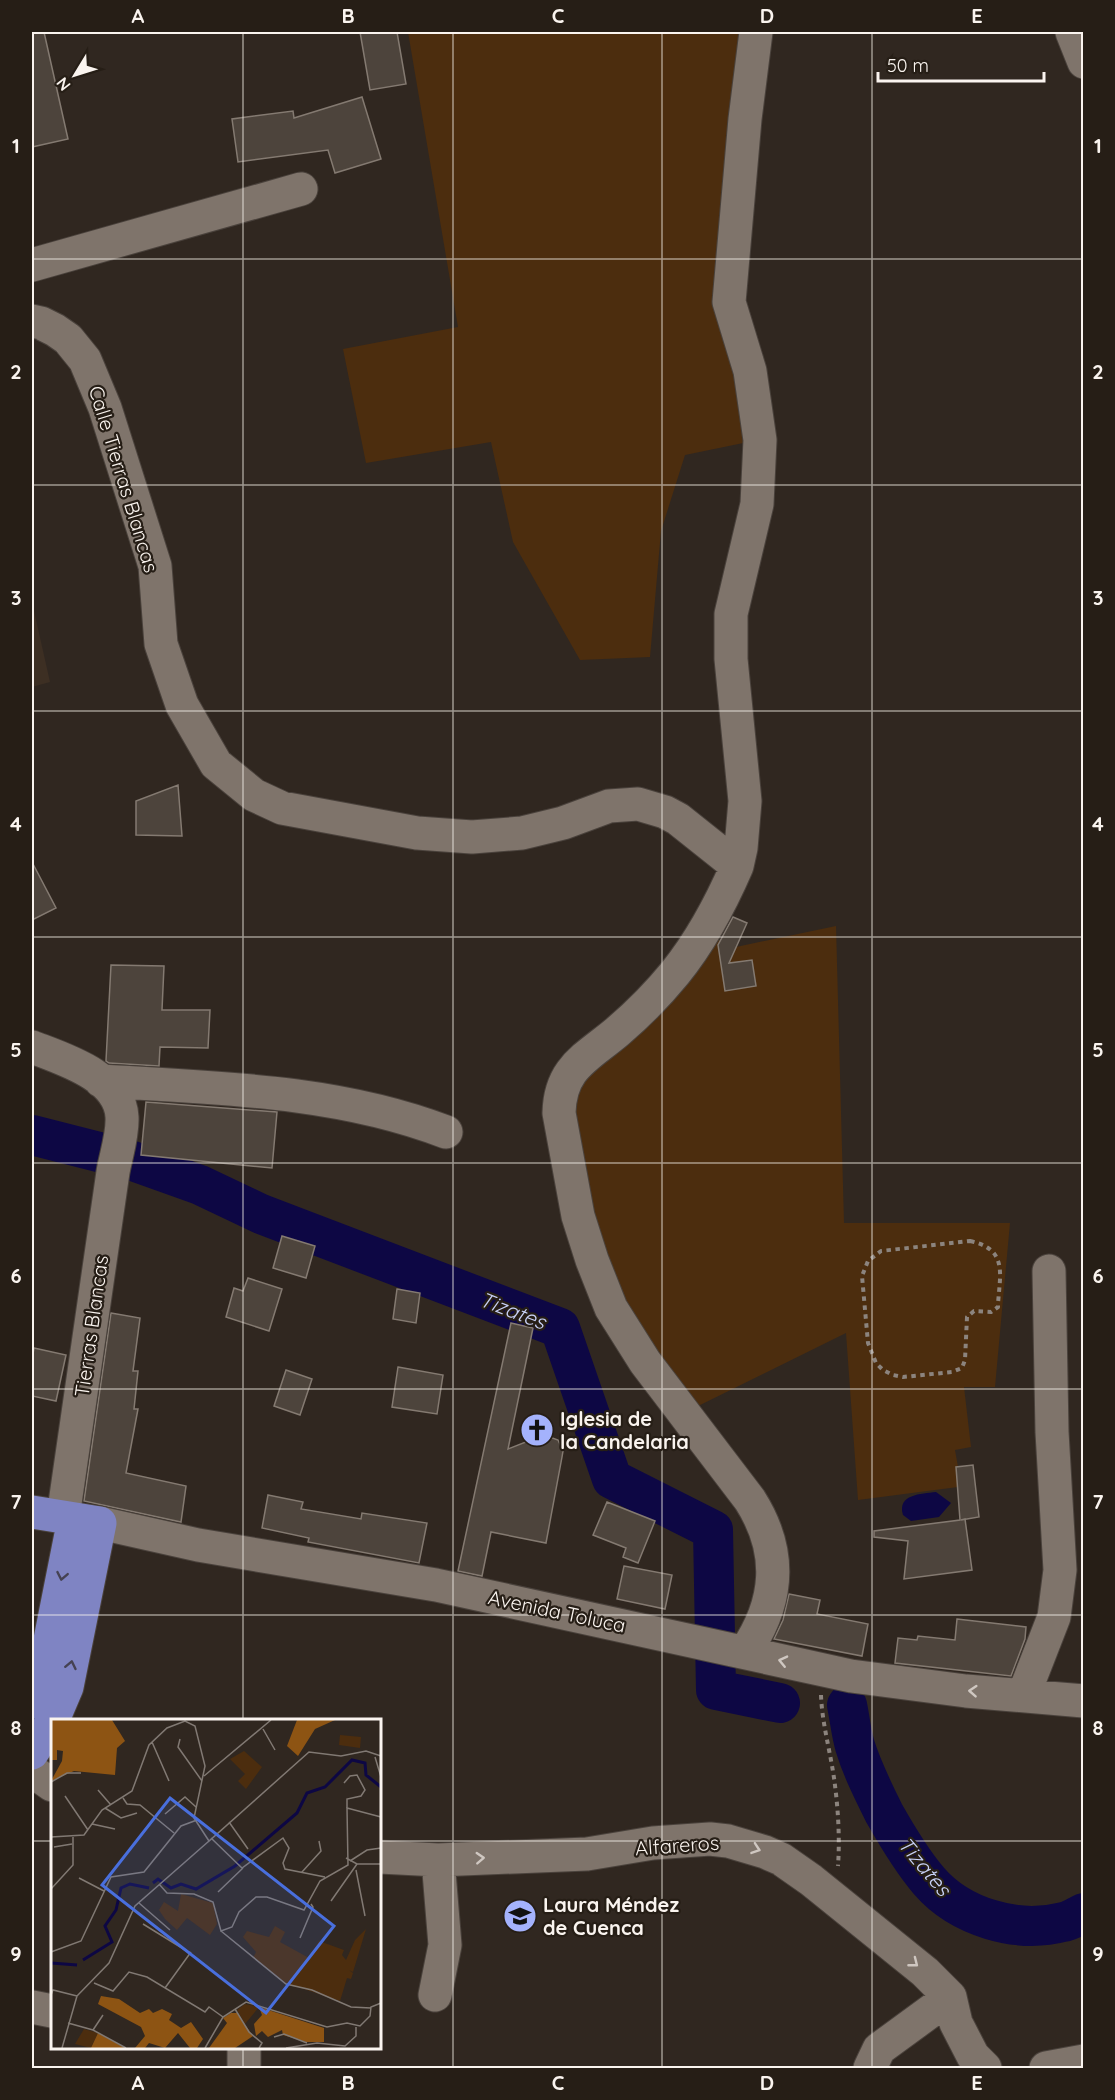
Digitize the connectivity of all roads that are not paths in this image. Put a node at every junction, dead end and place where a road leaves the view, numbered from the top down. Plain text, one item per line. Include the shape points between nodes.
1 (756, 32) edge
2 (1072, 32) edge
3 (1083, 62) edge
4 (301, 189) dead end
5 (32, 265) edge
6 (32, 321) edge
7 (736, 866) junction
8 (32, 1047) edge
9 (101, 1081) junction
10 (446, 1132) dead end
11 (1049, 1271) dead end
12 (67, 1518) edge
13 (725, 1648) junction
14 (1024, 1694) junction
15 (1083, 1701) edge
16 (32, 1702) edge
17 (54, 1719) edge
18 (51, 1724) edge
19 (32, 1753) edge
20 (32, 1771) edge
21 (51, 1784) edge
22 (381, 1857) edge
23 (438, 1860) junction
24 (435, 1995) dead end
25 (950, 1997) junction
26 (32, 2007) edge
27 (51, 2011) edge
28 (244, 2049) edge
29 (1083, 2061) edge
30 (244, 2068) edge
31 (870, 2068) edge
32 (985, 2068) edge
33 (1046, 2068) edge

1 - 7 street via 729,302 750,371 760,440 757,504 731,614 731,659 745,801
2 - 3 street
4 - 5 street
6 - 7 street, Calle Tierras Blancas via 68,339 91,372 154,566 160,644 182,705 216,764 254,795 282,808 417,833 472,837 543,829 609,806 638,804 678,819
7 - 13 street via 704,930 677,970 638,1013 578,1061 563,1085 560,1099 578,1216 611,1308 645,1362 750,1500 766,1532 772,1558 772,1586 764,1620
8 - 9 street via 77,1065
9 - 10 street via 222,1088 342,1102 413,1119
9 - 12 street, Tierras Blancas via 115,1096 122,1115
11 - 14 street via 1060,1570 1054,1617
12 - 13 street, Avenida Toluca via 198,1545 436,1585
12 -> 16 main road via 43,1675
17 -> 12 main road via 67,1687
14 -> 13 street, Avenida Toluca via 852,1676
14 - 15 street, Avenida Toluca
18 - 19 main road
20 - 21 street
22 - 23 street, Alfareros
23 - 24 street via 445,1945
23 -> 25 street, Alfareros via 587,1854 710,1839 747,1846 796,1869 925,1972
25 - 31 street via 879,2049
25 - 32 street via 956,2023 973,2056
26 - 27 street
28 - 30 street
29 - 33 street

